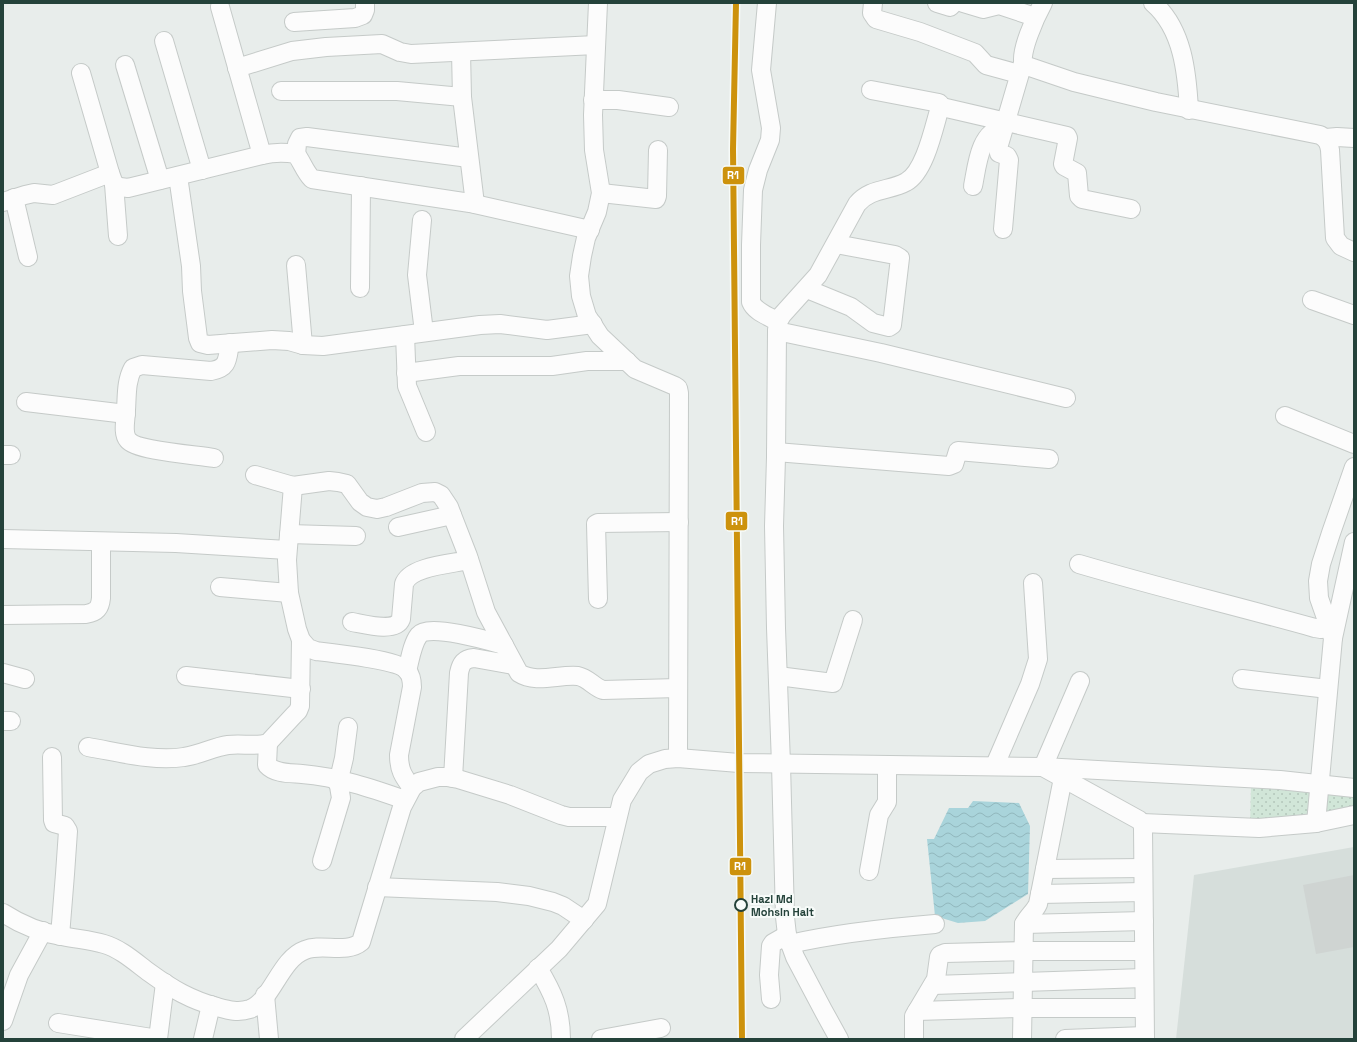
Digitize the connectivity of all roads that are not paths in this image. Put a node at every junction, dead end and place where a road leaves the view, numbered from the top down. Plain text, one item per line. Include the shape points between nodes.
1 (365, 3) edge
2 (598, 3) edge
3 (767, 3) edge
4 (873, 3) edge
5 (937, 3) edge
6 (954, 3) edge
7 (963, 3) edge
8 (1152, 3) edge
9 (220, 7) dead end
10 (1039, 10) edge
11 (294, 22) dead end
12 (164, 41) dead end
13 (596, 45) junction
14 (461, 52) junction
15 (125, 65) dead end
16 (237, 68) junction
17 (1021, 69) junction
18 (81, 73) dead end
19 (871, 90) dead end
20 (281, 92) dead end
21 (462, 97) junction
22 (593, 100) junction
23 (669, 107) dead end
24 (942, 107) junction
25 (1189, 110) junction
26 (1004, 124) junction
27 (1326, 138) junction
28 (1354, 138) edge
29 (658, 150) dead end
30 (296, 154) junction
31 (262, 155) junction
32 (470, 158) junction
33 (202, 170) junction
34 (178, 176) junction
35 (112, 178) junction
36 (160, 180) junction
37 (361, 186) junction
38 (973, 186) dead end
39 (601, 193) junction
40 (9, 200) edge
41 (475, 204) junction
42 (1131, 210) dead end
43 (422, 220) dead end
44 (1003, 229) dead end
45 (590, 230) junction
46 (118, 236) dead end
47 (836, 244) junction
48 (1354, 252) edge
49 (28, 257) dead end
50 (296, 265) dead end
51 (360, 288) dead end
52 (807, 289) junction
53 (1312, 300) dead end
54 (1354, 315) edge
55 (592, 324) junction
56 (777, 326) junction
57 (424, 332) junction
58 (405, 335) junction
59 (230, 343) junction
60 (303, 345) junction
61 (627, 361) junction
62 (406, 373) junction
63 (1066, 398) dead end
64 (26, 402) dead end
65 (126, 414) junction
66 (1285, 416) dead end
67 (426, 432) dead end
68 (1354, 444) edge
69 (776, 452) junction
70 (214, 458) dead end
71 (1049, 459) dead end
72 (1354, 467) edge
73 (255, 475) dead end
74 (293, 486) junction
75 (452, 515) junction
76 (678, 522) junction
77 (398, 527) dead end
78 (356, 536) dead end
79 (3, 539) edge
80 (101, 542) junction
81 (288, 542) junction
82 (1354, 544) edge
83 (470, 560) junction
84 (1079, 564) dead end
85 (1034, 583) dead end
86 (220, 587) dead end
87 (289, 593) junction
88 (598, 599) dead end
89 (3, 615) edge
90 (853, 620) dead end
91 (352, 622) dead end
92 (1331, 633) junction
93 (301, 640) junction
94 (504, 645) junction
95 (514, 665) junction
96 (407, 671) junction
97 (3, 674) edge
98 (186, 676) dead end
99 (778, 676) junction
100 (25, 679) dead end
101 (1242, 679) dead end
102 (1080, 681) dead end
103 (678, 688) junction
104 (300, 689) junction
105 (1328, 689) junction
106 (348, 728) dead end
107 (268, 742) junction
108 (88, 747) dead end
109 (52, 757) dead end
110 (678, 758) junction
111 (781, 764) junction
112 (887, 765) junction
113 (996, 765) junction
114 (1044, 767) junction
115 (337, 778) junction
116 (453, 778) junction
117 (1063, 778) junction
118 (1318, 784) junction
119 (1354, 788) edge
120 (408, 794) junction
121 (1354, 815) edge
122 (618, 817) junction
123 (1142, 823) junction
124 (1316, 823) junction
125 (322, 861) dead end
126 (1143, 868) junction
127 (1045, 869) junction
128 (869, 871) dead end
129 (377, 887) junction
130 (1144, 892) junction
131 (1040, 894) junction
132 (3, 913) edge
133 (584, 920) junction
134 (1144, 921) junction
135 (935, 924) dead end
136 (1024, 924) junction
137 (52, 934) junction
138 (788, 939) junction
139 (1023, 951) junction
140 (1144, 951) junction
141 (538, 968) junction
142 (1144, 978) junction
143 (1022, 982) junction
144 (165, 983) junction
145 (933, 985) junction
146 (265, 995) junction
147 (771, 999) dead end
148 (211, 1005) junction
149 (1022, 1008) junction
150 (1144, 1008) junction
151 (917, 1011) junction
152 (3, 1022) edge
153 (58, 1023) dead end
154 (661, 1028) dead end
155 (93, 1034) edge
156 (1145, 1038) edge
157 (158, 1039) edge
158 (203, 1039) edge
159 (269, 1039) edge
160 (464, 1039) edge
161 (561, 1039) edge
162 (601, 1039) edge
163 (839, 1039) edge
164 (914, 1039) edge
165 (1022, 1039) edge
166 (1065, 1039) edge

1 - 11 street via 363,15 355,18
2 - 13 street
3 - 56 street via 762,70 771,128 770,140 753,190 751,302 753,307
4 - 17 street via 874,18 975,53 986,65
5 - 6 street via 950,7
7 - 10 street via 983,9 999,5
8 - 25 street via 1167,19 1184,58
9 - 16 street
10 - 17 street via 1027,40
12 - 33 street
13 - 14 street
13 - 22 street
14 - 16 street via 411,54 382,44 326,47 292,51
14 - 21 street
15 - 36 street
16 - 31 street
17 - 25 street via 1024,65 1074,82
17 - 26 street
18 - 35 street
19 - 24 street via 939,103
20 - 21 street via 397,92
21 - 32 street
22 - 23 street via 618,100
22 - 39 street via 594,150
24 - 26 street
24 - 47 street via 921,165 912,178 869,193 862,198
25 - 27 street via 1307,132
26 - 38 street via 992,132 983,146
26 - 42 street via 1067,136 1063,164 1077,173 1079,196 1082,199
26 - 44 street via 998,150 998,153 1007,156 1009,160
27 - 28 street
27 - 48 street via 1330,150 1335,238 1341,246
29 - 39 street via 656,199
30 - 31 street via 275,152
30 - 32 street via 300,138 307,137
30 - 37 street via 312,179
31 - 33 street
32 - 41 street
33 - 34 street
34 - 36 street
34 - 59 street via 198,338 200,343 208,345
35 - 36 street via 120,187 128,188
35 - 40 street via 53,195 34,193
35 - 46 street
37 - 41 street
37 - 51 street
39 - 45 street
40 - 49 street
41 - 45 street
43 - 57 street via 417,275
45 - 55 street via 579,276 580,296
47 - 52 street
47 - 52 street via 900,258 892,325 889,327 873,323 851,307
50 - 60 street
52 - 56 street via 782,315
53 - 54 street
55 - 57 street via 547,330 493,324
55 - 61 street via 600,336
56 - 63 street
56 - 69 street
57 - 58 street
58 - 60 street via 345,344
58 - 62 street
59 - 60 street via 272,340
59 - 65 street via 226,363 220,370 142,365 133,368 128,377
61 - 62 street via 587,361 552,366 458,366
61 - 76 street via 635,368 678,388
62 - 67 street via 407,386
64 - 65 street
65 - 70 street via 125,431 127,439 133,445
66 - 68 street
69 - 71 street via 949,466 954,464 958,451
69 - 99 street via 774,526
72 - 92 street via 1321,564 1318,581 1319,598
73 - 74 street
74 - 75 street via 329,481 347,484 360,502 377,509 422,493 435,492 445,500
74 - 81 street
75 - 77 street
75 - 83 street
76 - 88 street via 596,524
76 - 103 street
78 - 81 street
79 - 80 street
80 - 81 street
80 - 89 street via 101,598 96,611 86,614
81 - 87 street via 286,560
82 - 92 street
83 - 91 street via 420,570 405,579 401,619 395,626
83 - 94 street via 486,612
84 - 92 street
85 - 113 street via 1038,659
86 - 87 street
87 - 93 street
90 - 99 street via 833,683
92 - 105 street
93 - 96 street via 308,648 316,651 391,662
93 - 104 street
94 - 95 street
94 - 96 street via 465,635 428,631 419,635
95 - 103 street via 519,672 528,677 580,676 603,690
95 - 116 street via 474,658 468,659 460,666
96 - 120 street via 411,677 412,687 399,762
97 - 100 street
98 - 104 street
99 - 111 street
101 - 105 street
102 - 114 street
103 - 110 street
104 - 107 street via 298,711
105 - 118 street
106 - 115 street via 344,758
107 - 108 street via 226,745 174,758
107 - 115 street via 267,765 270,769
109 - 137 street via 53,820 54,823 65,826 68,831 66,874
110 - 111 street
110 - 122 street via 649,764 639,772 622,800
111 - 112 street
111 - 138 street via 785,917
112 - 113 street
112 - 128 street via 887,802 879,815
113 - 114 street
114 - 117 street
114 - 118 street via 1272,779
115 - 120 street
115 - 125 street via 341,798
116 - 120 street via 438,777 419,782
116 - 122 street via 510,795 569,817
117 - 123 street
117 - 127 street
118 - 119 street
118 - 124 street
120 - 129 street
121 - 124 street
122 - 133 street via 597,904
123 - 124 street via 1259,828
123 - 126 street
126 - 127 street
126 - 130 street
127 - 131 street
129 - 133 street via 497,892 529,896 563,906
129 - 146 street via 357,946 306,949 300,952 291,959
130 - 131 street
130 - 134 street
131 - 136 street via 1037,906
132 - 137 street
133 - 141 street via 559,949
134 - 136 street
134 - 140 street
135 - 138 street
136 - 139 street
137 - 144 street via 114,948
137 - 152 street via 18,975
138 - 147 street via 771,946
138 - 163 street
139 - 140 street
139 - 143 street
139 - 145 street via 960,952 940,955
140 - 142 street
141 - 160 street
141 - 161 street via 555,998
142 - 143 street
142 - 150 street
143 - 145 street
143 - 149 street
144 - 148 street via 188,997
144 - 157 street
145 - 151 street
146 - 148 street via 253,1007 241,1011
146 - 159 street
148 - 158 street
149 - 150 street
149 - 151 street
149 - 165 street
150 - 156 street
151 - 164 street via 913,1020
153 - 155 street
154 - 162 street
155 - 157 street
156 - 166 street

